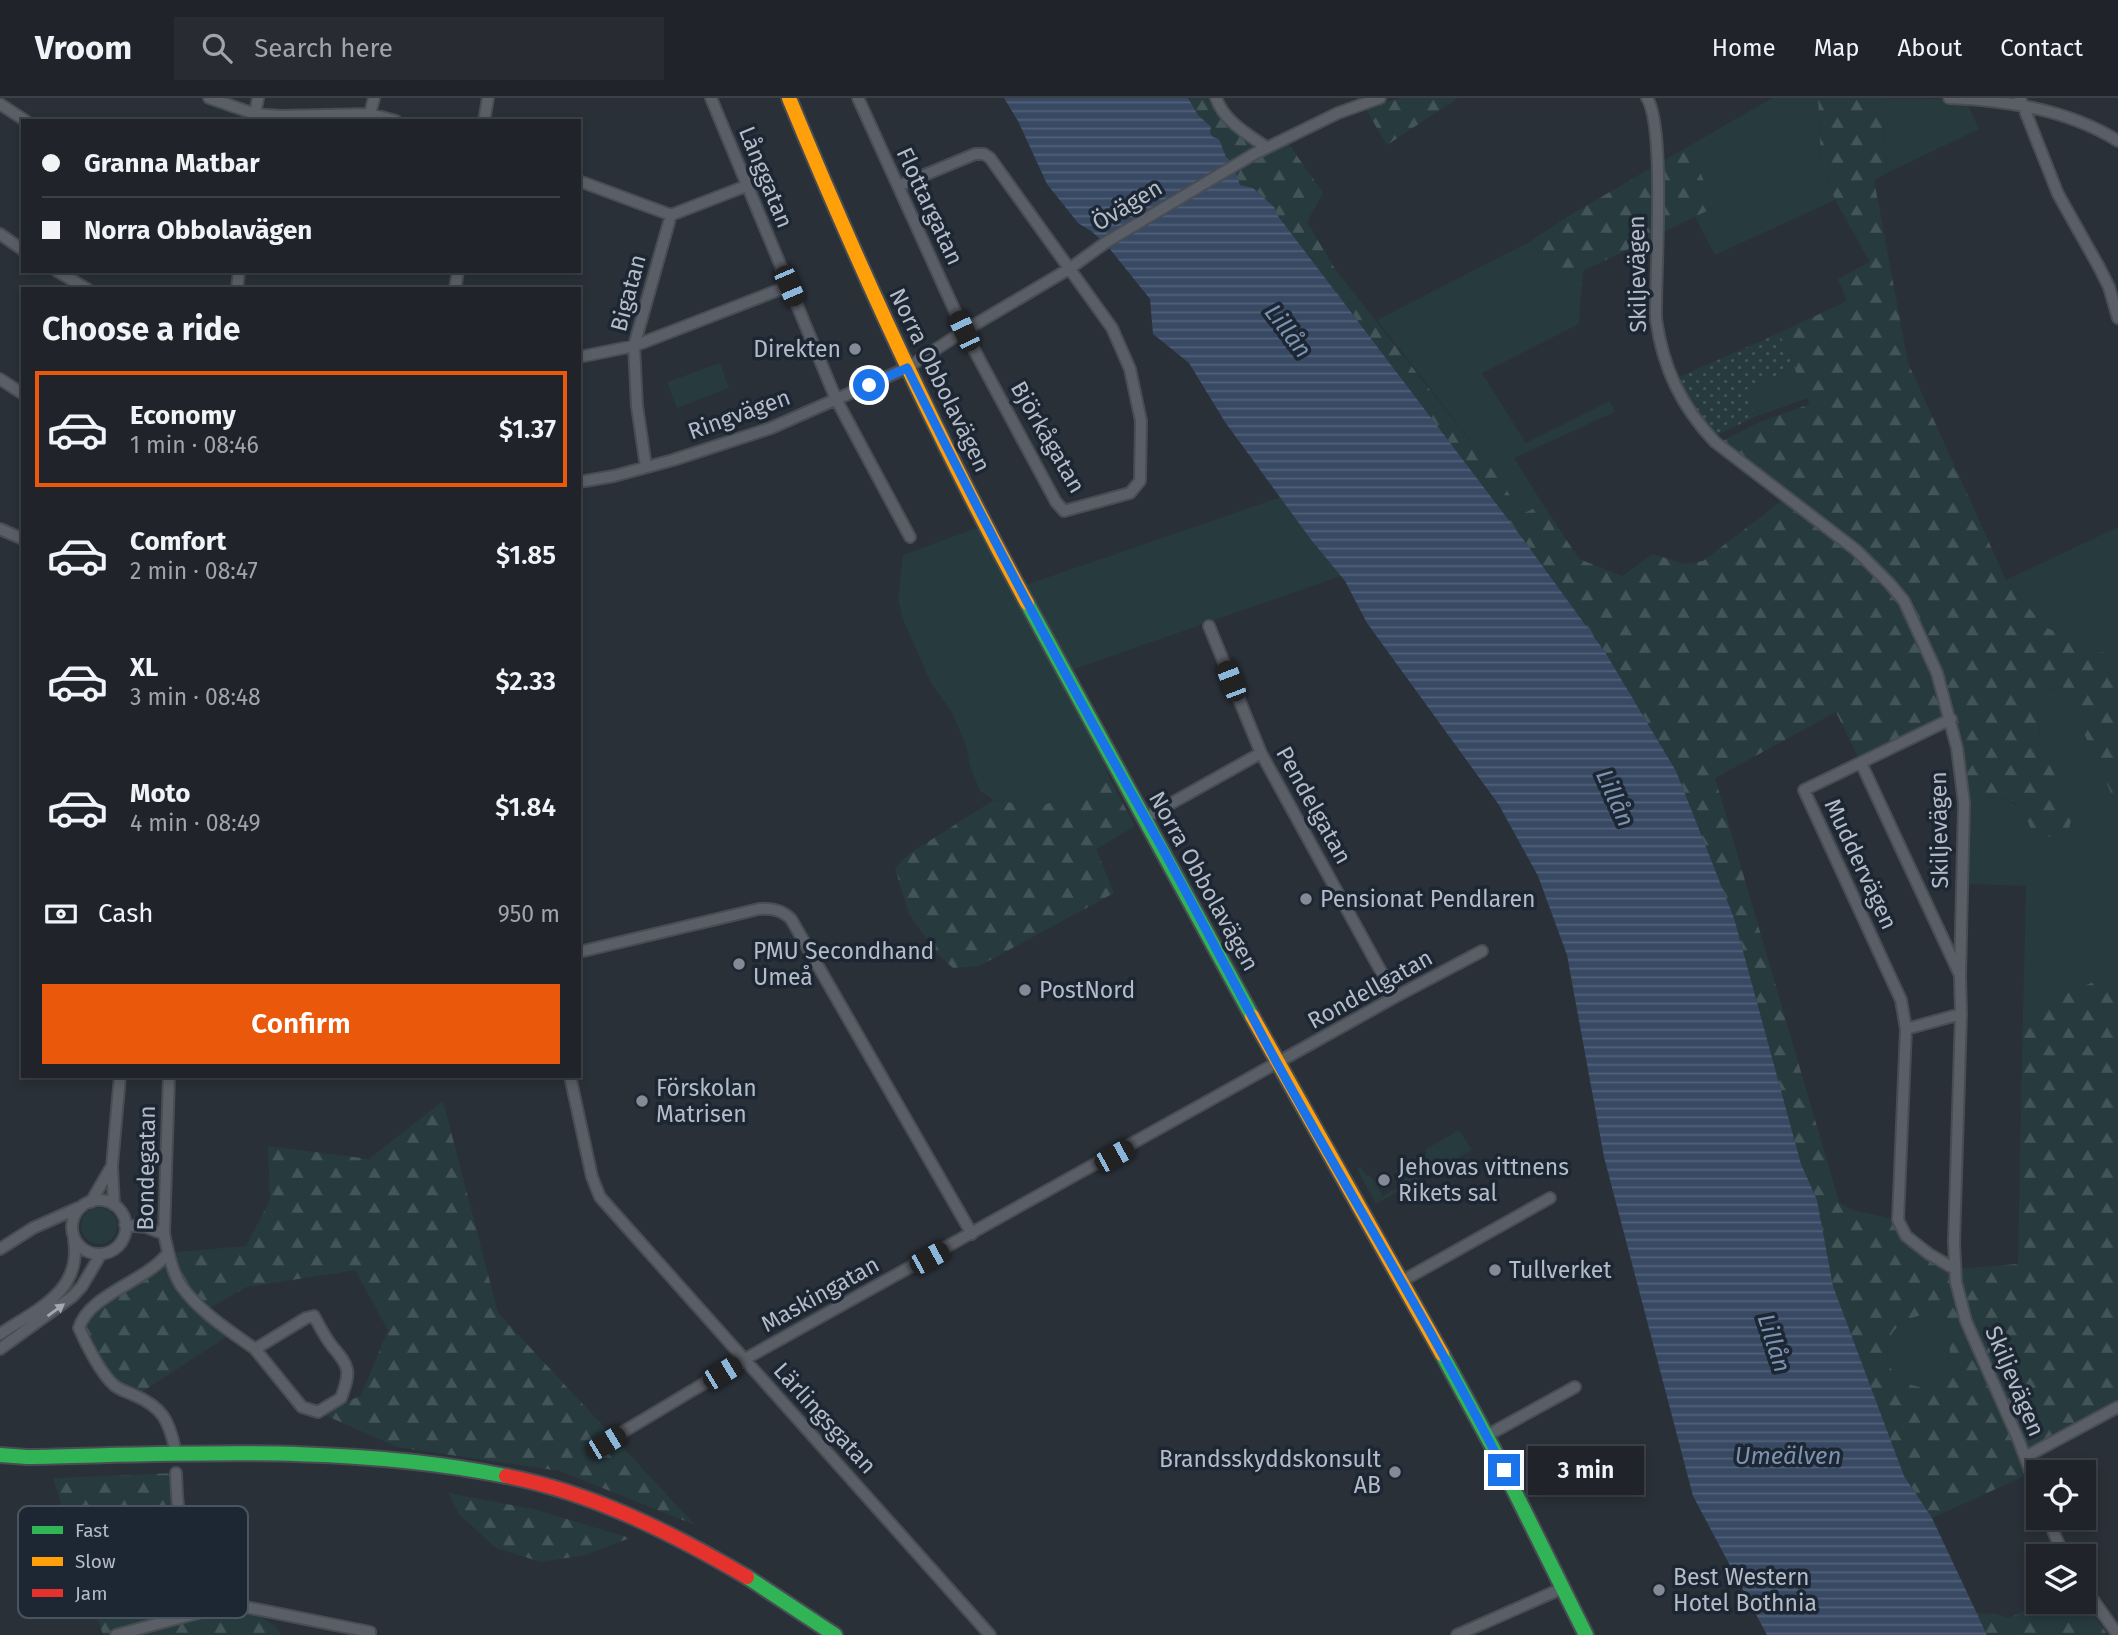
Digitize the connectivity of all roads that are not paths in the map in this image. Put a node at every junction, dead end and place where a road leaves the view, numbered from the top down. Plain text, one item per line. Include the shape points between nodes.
1 (209, 98) edge
2 (258, 98) edge
3 (374, 98) edge
4 (488, 98) edge
5 (711, 98) edge
6 (858, 98) edge
7 (1216, 98) edge
8 (1380, 98) edge
9 (1647, 98) edge
10 (1949, 98) edge
11 (791, 99) edge
12 (2021, 102) edge
13 (0, 104) edge
14 (370, 114) junction
15 (254, 118) edge
16 (23, 119) edge
17 (389, 119) edge
18 (484, 119) edge
19 (2118, 141) edge
20 (1266, 147) junction
21 (581, 182) edge
22 (746, 186) junction
23 (898, 186) junction
24 (671, 215) junction
25 (0, 234) edge
26 (21, 249) edge
27 (1069, 269) junction
28 (60, 273) edge
29 (789, 286) junction
30 (84, 287) edge
31 (2118, 318) edge
32 (964, 331) junction
33 (634, 346) junction
34 (581, 358) edge
35 (907, 368) junction
36 (0, 379) edge
37 (21, 393) edge
38 (836, 399) junction
39 (646, 467) junction
40 (581, 482) edge
41 (0, 529) edge
42 (910, 537) dead end
43 (21, 538) edge
44 (1209, 626) dead end
45 (1951, 719) junction
46 (1261, 753) junction
47 (1861, 763) junction
48 (1145, 818) junction
49 (1482, 951) dead end
50 (581, 952) edge
51 (1960, 976) junction
52 (1395, 997) junction
53 (1961, 1014) junction
54 (1906, 1029) junction
55 (1278, 1064) junction
56 (120, 1078) edge
57 (169, 1078) edge
58 (570, 1078) edge
59 (111, 1166) junction
60 (1550, 1198) dead end
61 (86, 1204) junction
62 (114, 1205) junction
63 (125, 1225) junction
64 (164, 1234) junction
65 (972, 1234) junction
66 (74, 1240) junction
67 (0, 1249) edge
68 (168, 1253) junction
69 (101, 1254) junction
70 (1955, 1269) junction
71 (1402, 1281) junction
72 (0, 1334) edge
73 (0, 1349) edge
74 (255, 1349) junction
75 (745, 1359) junction
76 (1575, 1387) dead end
77 (2118, 1407) edge
78 (1486, 1436) junction
79 (606, 1443) dead end
80 (175, 1449) dead end
81 (0, 1455) edge
82 (2025, 1457) junction
83 (2026, 1460) edge
84 (0, 1469) edge
85 (176, 1473) dead end
86 (179, 1506) edge
87 (1563, 1588) junction
88 (2096, 1604) edge
89 (248, 1607) edge
90 (179, 1618) edge
91 (116, 1635) edge
92 (370, 1635) edge
93 (812, 1635) edge
94 (835, 1635) edge
95 (990, 1635) edge
96 (1457, 1635) edge
97 (1586, 1635) edge
98 (2118, 1635) edge

1 - 15 street
2 - 15 street
3 - 14 street
4 - 18 street
5 - 22 street, Långgatan
6 - 23 street, Flottargatan
7 - 20 street via 1231,121
8 - 20 street, Övägen
9 - 45 street, Skiljevägen via 1656,136 1656,319 1672,383 1698,425 1715,442 1856,550 1904,601 1937,673
10 - 12 street
11 - 35 main road, Norra Obbolavägen
12 - 19 street
12 - 31 street via 2058,194 2109,287
13 - 16 street
14 - 15 street
14 - 17 street
20 - 27 street, Övägen
21 - 24 street
22 - 24 street
22 - 29 street, Långgatan
23 - 27 street via 984,154
23 - 32 street, Flottargatan
24 - 33 street, Bigatan
25 - 26 street
27 - 32 street, Övägen
27 - 32 street, Björkågatan via 1112,328 1130,369 1141,421 1140,481 1130,493 1064,511
28 - 30 street
29 - 33 street
29 - 38 street, Långgatan
32 - 35 street, Övägen
33 - 34 street
33 - 39 street, Bigatan
35 - 38 street, Ringvägen
35 - 48 main road, Norra Obbolavägen via 1018,587
36 - 37 street
38 - 39 street, Ringvägen via 771,428
38 - 42 street, Långgatan
39 - 40 street, Ringvägen
41 - 43 street
44 - 46 street, Pendelgatan
45 - 47 street, Muddervägen
45 - 51 street, Skiljevägen via 1964,803
46 - 48 street
46 - 52 street, Pendelgatan
47 - 51 street
47 - 54 street, Muddervägen via 1804,790 1901,1000
48 - 55 main road, Norra Obbolavägen
49 - 52 street, Rondellgatan
50 - 65 street via 760,909 786,914
51 - 53 street, Skiljevägen
52 - 55 street, Rondellgatan
53 - 54 street
53 - 70 street, Skiljevägen
54 - 70 street, Muddervägen via 1898,1220 1906,1236
55 - 65 street, Maskingatan
55 - 71 main road, Norra Obbolavägen
56 - 59 street
57 - 64 street, Bondegatan
58 - 75 street, Lärlingsgatan via 600,1197
59 - 61 street
59 - 62 street
60 - 71 street
61 - 62 street via 99,1200
61 - 66 street via 73,1220
61 - 67 street
62 - 63 street
63 - 64 street
63 - 69 street via 122,1241
64 - 68 street, Bondegatan
65 - 75 street, Maskingatan
66 - 69 street via 85,1251
66 - 72 street via 76,1264 57,1296
68 - 74 street, Bondegatan via 182,1287
68 - 80 street via 151,1271 89,1311 79,1328 114,1385 163,1414
73 -> 69 street via 73,1296
70 - 82 street, Skiljevägen via 1966,1321
71 - 78 main road, Norra Obbolavägen
74 - 74 street, Bondegatan via 302,1407 318,1412 341,1398 348,1372 345,1360 314,1317
75 - 79 street, Maskingatan
75 - 95 street, Lärlingsgatan
76 - 78 street
77 - 82 street
78 - 87 main road, Norra Obbolavägen
81 - 94 main road via 328,1454 464,1467 593,1501 639,1520 725,1566
82 - 83 street, Skiljevägen
84 - 93 main road via 334,1465 471,1480 625,1526 738,1586
85 - 86 street
87 - 96 street
87 - 97 main road, Norra Obbolavägen
88 - 98 street
89 - 92 street
90 - 91 street

